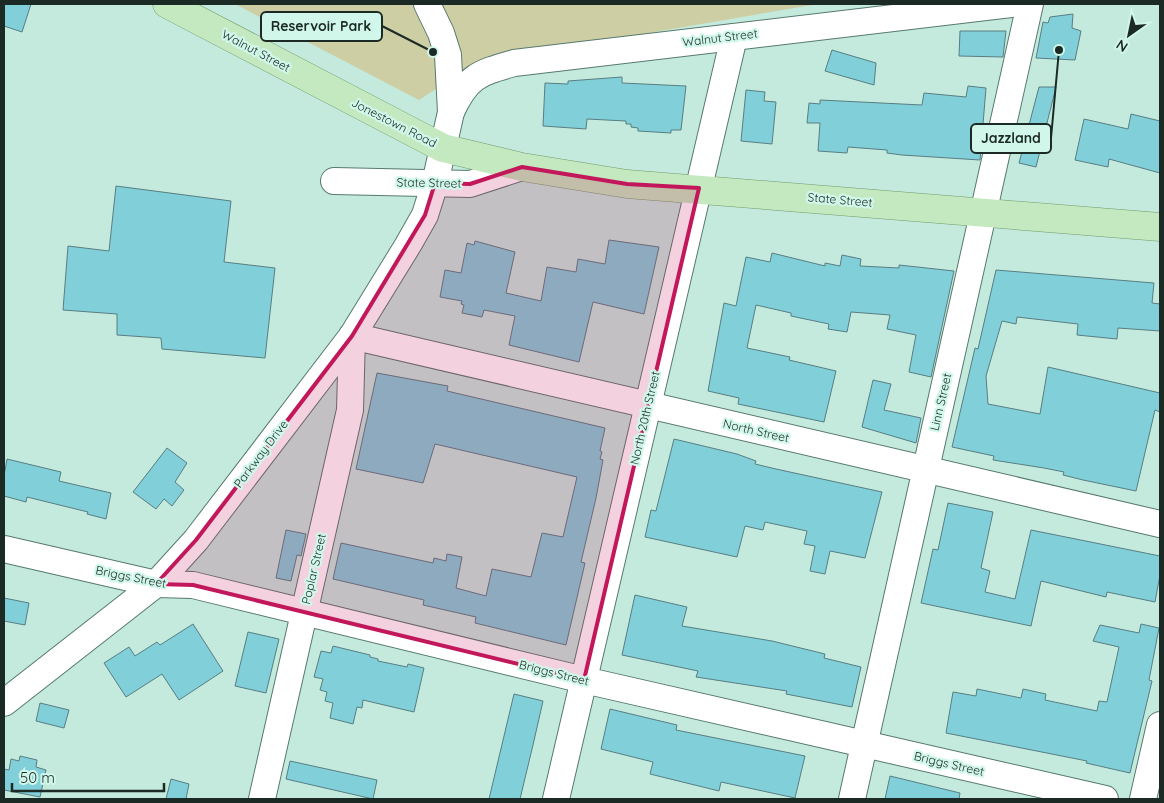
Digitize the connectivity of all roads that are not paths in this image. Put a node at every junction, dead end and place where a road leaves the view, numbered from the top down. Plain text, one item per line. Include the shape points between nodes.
1 (167, 4) edge
2 (427, 4) edge
3 (1011, 4) edge
4 (1030, 4) edge
5 (734, 37) junction
6 (345, 98) joint
7 (451, 112) junction
8 (443, 148) junction
9 (522, 167) junction
10 (334, 181) dead end
11 (435, 183) junction
12 (699, 188) junction
13 (983, 212) junction
14 (1160, 227) edge
15 (352, 336) junction
16 (648, 406) junction
17 (926, 470) junction
18 (1160, 524) edge
19 (4, 549) edge
20 (156, 584) junction
21 (304, 612) junction
22 (584, 680) junction
23 (4, 703) edge
24 (1160, 725) edge
25 (864, 744) junction
26 (262, 799) edge
27 (556, 799) edge
28 (852, 799) edge
29 (1105, 799) edge
30 (1143, 799) edge

1 - 6 main road, Walnut Street
2 - 7 street via 448,56
3 - 5 street, Walnut Street
4 - 13 street, Linn Street
5 - 7 street, Walnut Street via 506,65 482,72 461,90
5 - 12 street, North 20th Street
6 - 8 main road, Jonestown Road
7 - 8 street, Parkway Drive
8 - 9 main road, State Street
8 - 11 street, Parkway Drive
9 - 11 street, State Street via 470,184
9 - 12 main road, State Street via 628,184
10 - 11 street, State Street
11 - 15 street, Parkway Drive via 425,215
12 - 13 main road, State Street
12 - 16 street, North 20th Street
13 - 14 main road, State Street
13 - 17 street, Linn Street
15 - 16 street, North Street
15 - 20 street, Parkway Drive via 196,540
15 - 21 street, Poplar Street via 350,410
16 - 17 street, North Street
16 - 22 street, North 20th Street
17 - 18 street, North Street
17 - 25 street, Linn Street
19 - 20 street, Briggs Street
20 - 21 street, Briggs Street via 193,585
20 - 23 street, Parkway Drive
21 - 22 street, Briggs Street
21 - 26 street, Poplar Street
22 - 25 street, Briggs Street
22 - 27 street, North 20th Street
24 - 30 street
25 - 28 street, Linn Street
25 - 29 street, Briggs Street

